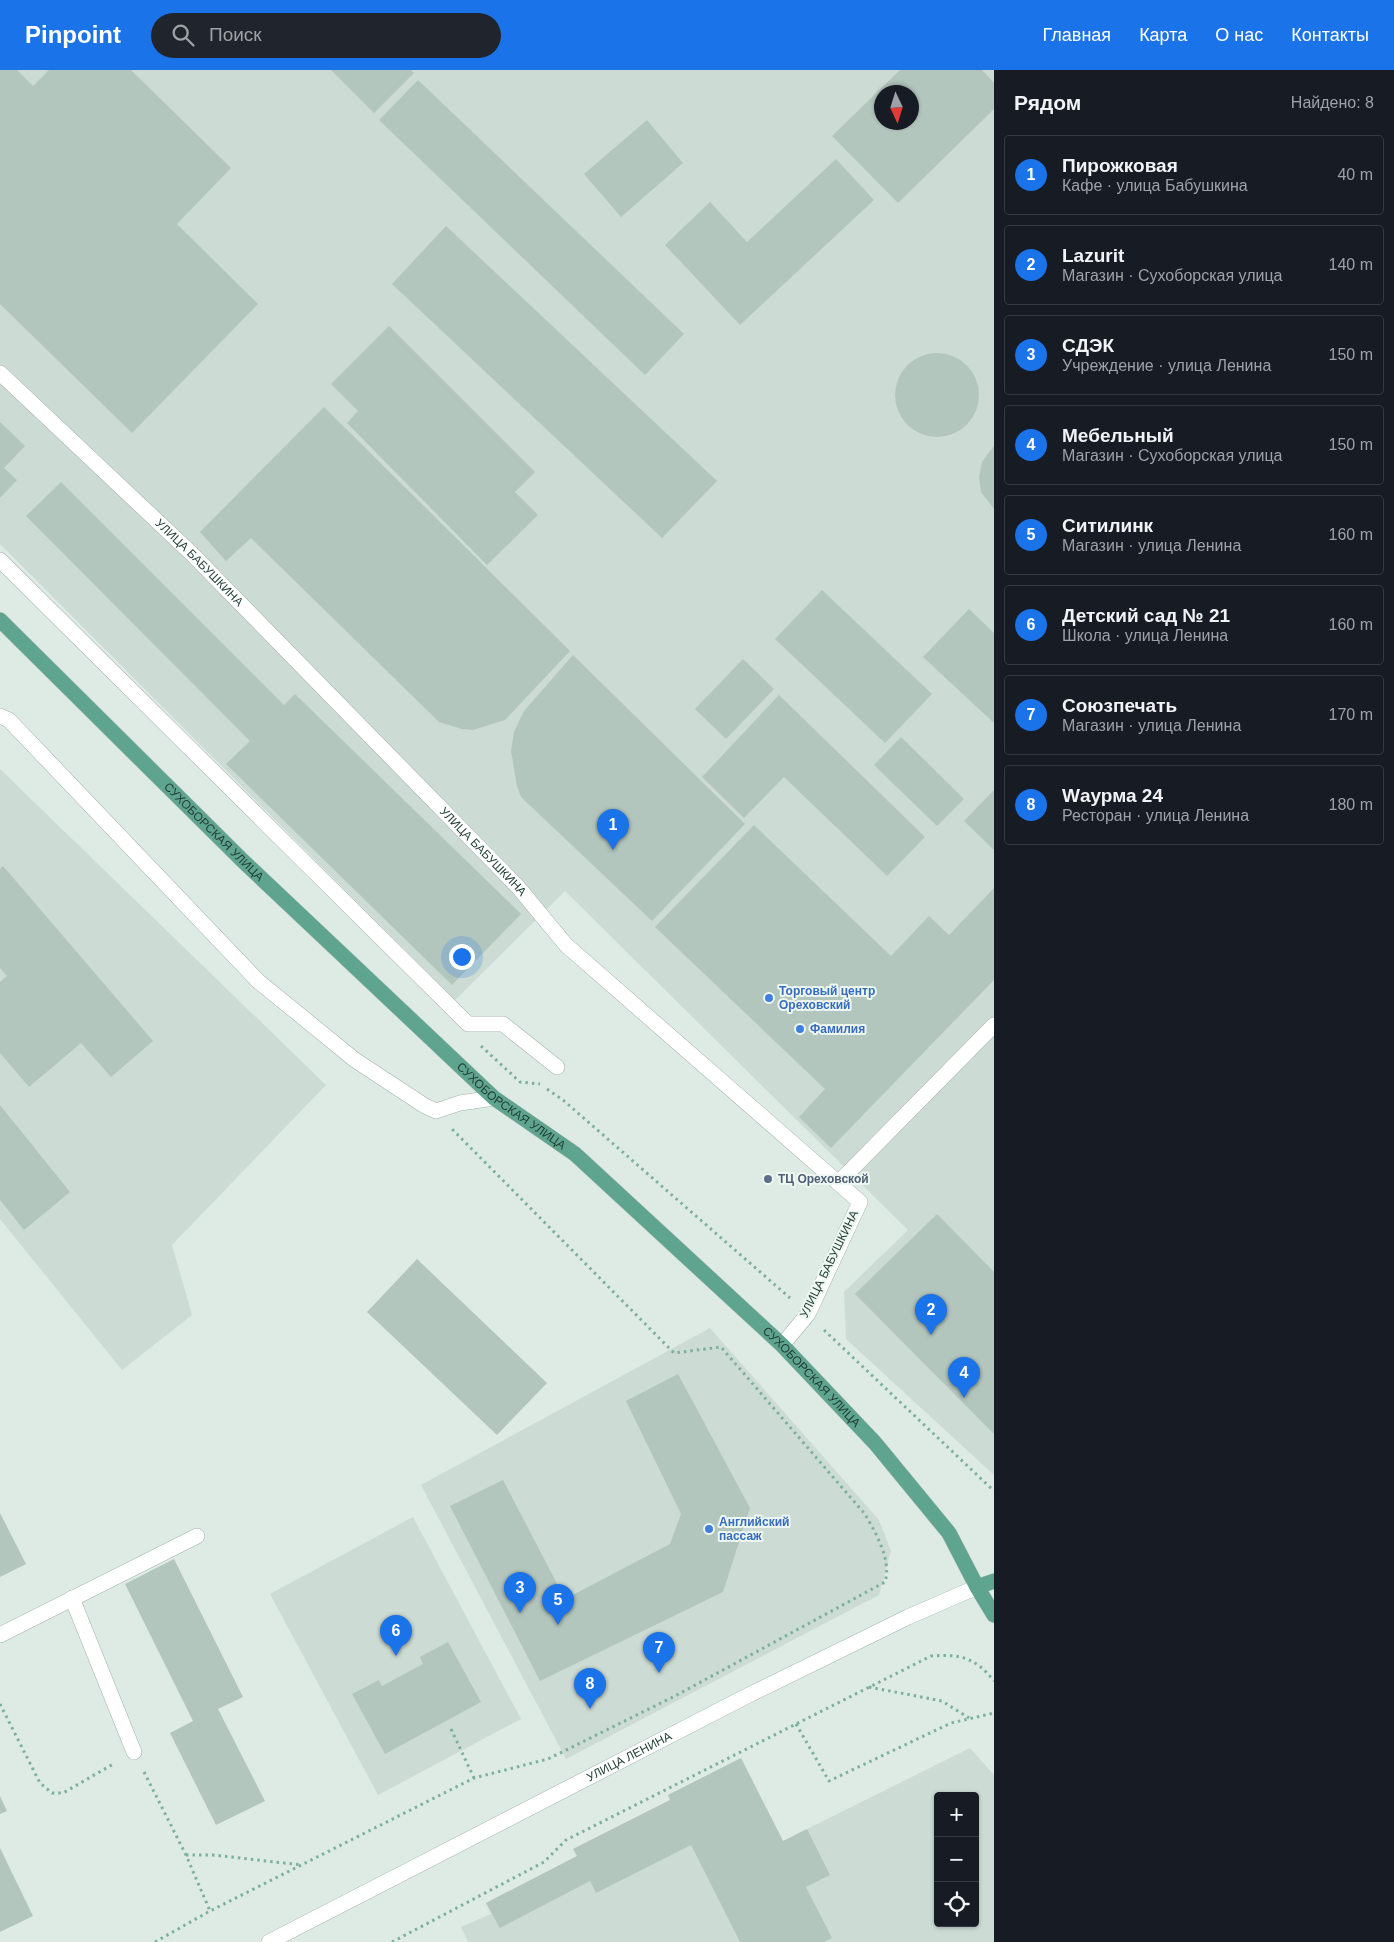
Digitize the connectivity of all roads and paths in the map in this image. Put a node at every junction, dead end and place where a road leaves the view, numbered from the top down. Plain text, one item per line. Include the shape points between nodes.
1 (0, 373) edge
2 (0, 560) edge
3 (0, 620) edge
4 (0, 716) edge
5 (994, 1025) edge
6 (557, 1067) dead end
7 (494, 1098) junction
8 (563, 1100) dead end
9 (436, 1111) junction
10 (839, 1182) junction
11 (808, 1314) junction
12 (782, 1345) junction
13 (994, 1491) edge
14 (197, 1536) dead end
15 (994, 1581) edge
16 (976, 1587) junction
17 (72, 1598) junction
18 (994, 1615) edge
19 (0, 1635) edge
20 (994, 1681) edge
21 (868, 1687) junction
22 (0, 1704) edge
23 (994, 1713) edge
24 (970, 1718) junction
25 (796, 1724) junction
26 (451, 1729) dead end
27 (134, 1752) junction
28 (474, 1778) junction
29 (186, 1856) junction
30 (303, 1865) junction
31 (210, 1911) junction
32 (155, 1942) edge
33 (269, 1942) edge
34 (392, 1942) edge

1 - 10 street, УЛИЦА БАБУШКИНА via 190,553 518,886 566,945
2 - 6 street via 468,1024 503,1024
3 - 7 main road, СУХОБОРСКАЯ УЛИЦА via 242,861
4 - 9 street via 9,720 258,982 355,1060
5 - 10 street
7 - 9 street via 460,1103
7 - 12 main road, СУХОБОРСКАЯ УЛИЦА via 575,1154
8 - 11 path
9 - 28 path via 674,1354 721,1347 864,1512 881,1540 887,1576 885,1582 548,1759
10 - 11 street, УЛИЦА БАБУШКИНА via 860,1202
11 - 12 street, УЛИЦА БАБУШКИНА
11 - 13 path
12 - 16 main road, СУХОБОРСКАЯ УЛИЦА via 875,1443 949,1533
14 - 17 street
15 - 16 main road, УЛИЦА ЛЕНИНА
16 - 18 main road, СУХОБОРСКАЯ УЛИЦА
16 - 33 street, УЛИЦА ЛЕНИНА via 743,1698
17 - 19 street
17 - 27 street
20 - 21 path via 968,1658 949,1654 931,1656
21 - 24 path via 942,1701
21 - 25 path
22 - 27 path via 40,1783 52,1793 63,1793
23 - 24 path
24 - 25 path via 951,1723 830,1782
25 - 34 path via 566,1840 544,1862
26 - 28 path
27 - 29 path
28 - 30 path
29 - 30 path via 212,1855
29 - 31 path
30 - 31 path
31 - 32 path

